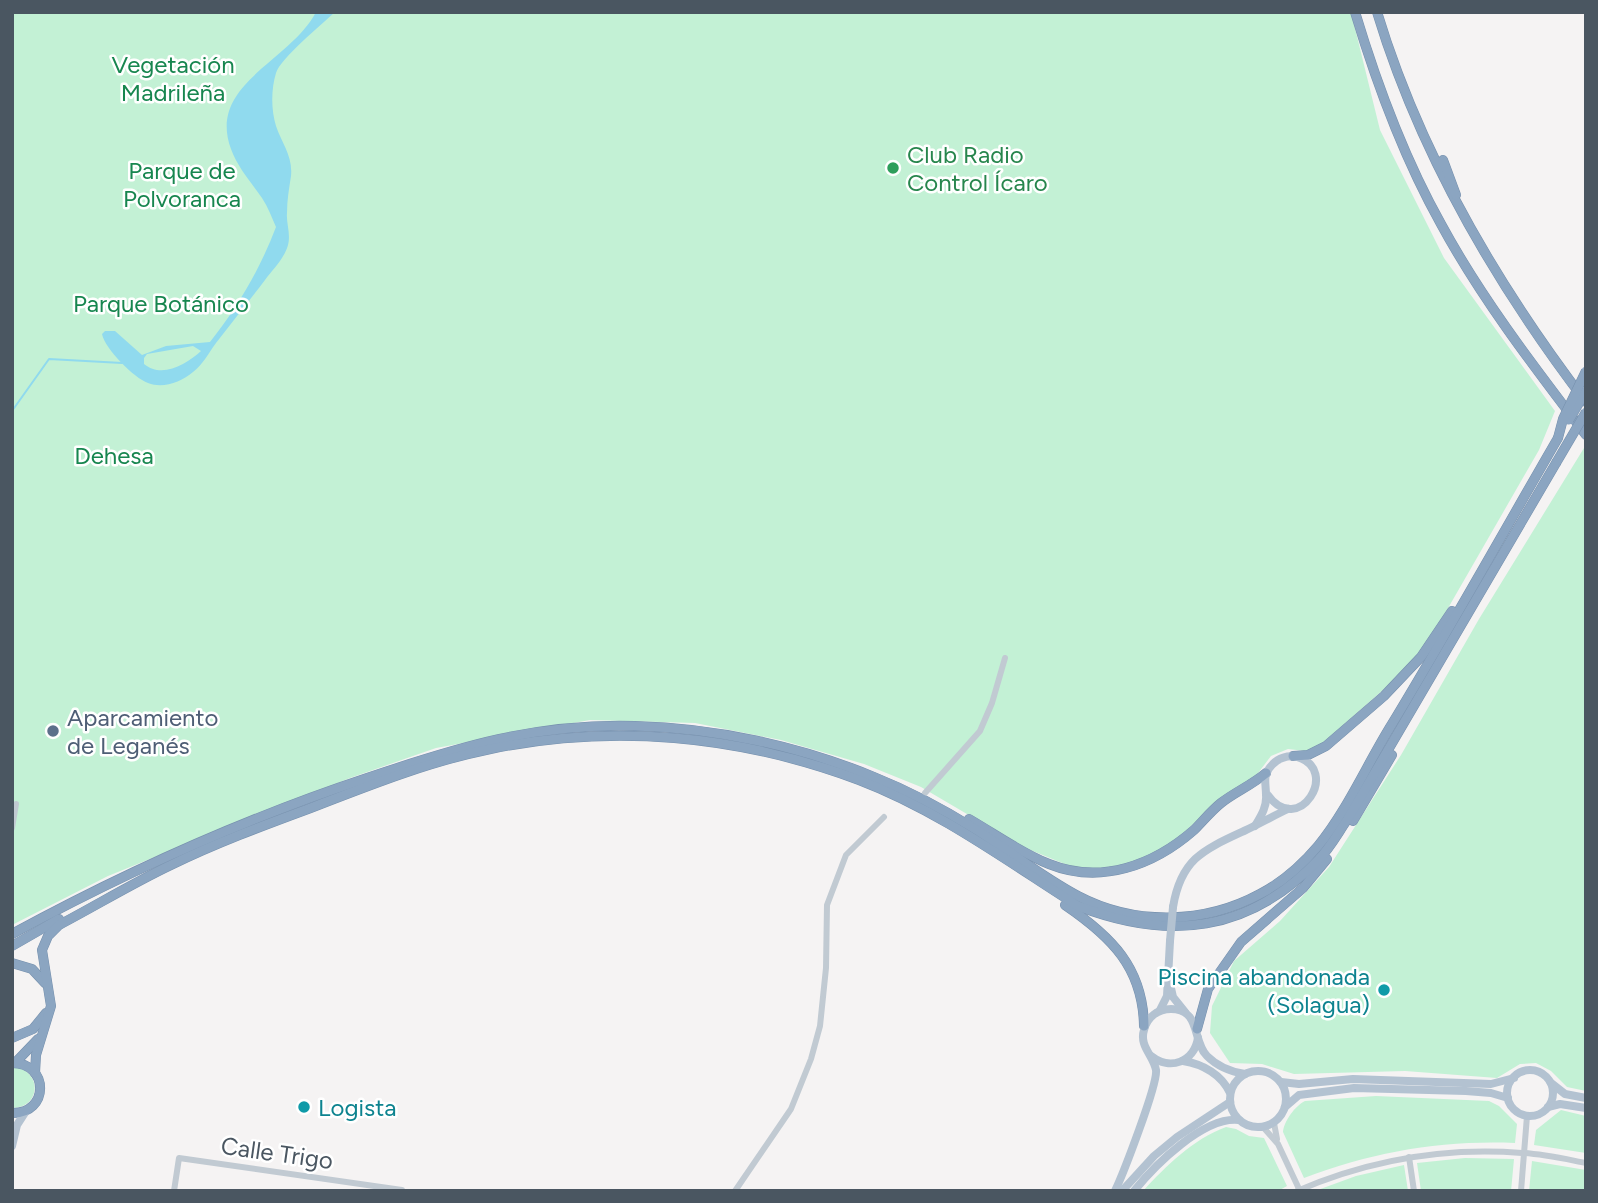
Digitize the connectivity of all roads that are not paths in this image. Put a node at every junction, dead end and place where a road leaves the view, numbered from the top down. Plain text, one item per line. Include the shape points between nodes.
1 (1355, 12) edge
2 (1377, 12) edge
3 (1443, 160) dead end
4 (1460, 211) junction
5 (1586, 371) edge
6 (1586, 391) edge
7 (1586, 402) edge
8 (1586, 412) edge
9 (1586, 435) edge
10 (1558, 438) junction
11 (1502, 533) junction
12 (1482, 590) junction
13 (1004, 658) dead end
14 (1293, 756) junction
15 (826, 759) junction
16 (1266, 774) junction
17 (925, 793) junction
18 (1267, 794) junction
19 (16, 804) dead end
20 (1288, 808) junction
21 (884, 817) dead end
22 (1255, 826) junction
23 (12, 828) edge
24 (1001, 858) junction
25 (164, 869) junction
26 (12, 934) edge
27 (12, 946) edge
28 (12, 963) edge
29 (1169, 978) junction
30 (50, 990) junction
31 (51, 1006) junction
32 (1160, 1010) junction
33 (1185, 1013) junction
34 (1144, 1026) junction
35 (1197, 1032) junction
36 (41, 1035) junction
37 (12, 1038) edge
38 (1151, 1056) junction
39 (1184, 1061) junction
40 (14, 1063) edge
41 (36, 1073) junction
42 (1245, 1074) junction
43 (1514, 1078) junction
44 (1281, 1082) junction
45 (1550, 1082) junction
46 (1230, 1098) junction
47 (1508, 1098) junction
48 (1586, 1098) edge
49 (1285, 1107) junction
50 (1548, 1107) junction
51 (1586, 1108) edge
52 (26, 1111) junction
53 (12, 1113) edge
54 (1527, 1116) junction
55 (1239, 1120) junction
56 (1274, 1123) junction
57 (1263, 1127) junction
58 (1278, 1144) junction
59 (12, 1146) edge
60 (1525, 1153) junction
61 (1409, 1157) junction
62 (1586, 1163) edge
63 (349, 1183) junction
64 (402, 1190) edge
65 (1299, 1190) edge
66 (174, 1191) edge
67 (345, 1191) edge
68 (735, 1191) edge
69 (1115, 1191) edge
70 (1122, 1191) edge
71 (1134, 1191) edge
72 (1414, 1191) edge
73 (1521, 1191) edge

1 - 9 highway via 1409,160 1441,225 1518,346
2 - 4 highway via 1429,149
3 - 4 highway
4 - 7 highway via 1534,330
5 - 10 highway, bridge
6 - 10 highway, bridge
8 - 12 highway, bridge
10 - 11 highway
11 - 14 highway via 1405,675 1326,746
11 - 15 highway via 1320,844 1284,879 1225,909 1159,918 1104,907 922,799
12 - 24 highway via 1321,858 1260,905 1191,926 1127,923 1077,906
12 - 35 highway via 1367,800 1303,888 1224,964 1208,989
13 - 17 street via 980,731
14 - 16 main road via 1276,760
14 - 20 main road via 1313,769 1316,785 1304,805
15 - 17 highway
15 - 26 highway via 702,732 638,726 583,726 480,742 332,789 225,830
16 - 17 highway via 1222,802 1162,854 1131,868 1101,872 1050,865
16 - 18 main road
18 - 20 main road
18 - 22 main road
19 - 23 street
20 - 22 main road
21 - 68 street via 846,855 827,905 824,991 811,1059 791,1109
22 - 29 main road, bridge via 1208,848 1189,865 1176,886
24 - 25 highway via 943,820 860,781 767,752 639,735 527,742 473,753 336,798
24 - 34 highway via 1087,920 1115,948 1135,978 1144,1003
25 - 27 highway
25 - 30 highway via 60,925 48,936 42,950
28 - 30 highway via 33,969
29 - 32 main road
29 - 33 main road via 1173,997
30 - 31 highway
31 - 36 highway
31 - 37 highway via 33,1029
32 - 33 main road
32 - 34 main road
33 - 35 main road
34 - 38 main road via 1143,1042
35 - 39 main road via 1194,1050
35 - 42 main road via 1206,1055
36 - 40 highway
36 - 41 highway
38 - 39 main road via 1170,1064
38 - 69 main road via 1154,1086
39 - 46 main road via 1205,1067 1226,1083
40 - 41 highway
41 - 52 highway via 40,1094
42 - 44 main road via 1268,1073
42 - 46 main road
43 - 44 main road via 1491,1084 1353,1079
43 - 45 main road via 1533,1071
43 - 47 main road
44 - 49 main road
45 - 48 main road via 1564,1094
45 - 50 main road via 1553,1095
46 - 55 main road
46 - 70 main road via 1154,1156
47 - 49 main road via 1466,1091 1354,1088 1299,1095
47 - 54 main road via 1514,1110
49 - 56 main road
50 - 51 main road
50 - 54 main road via 1539,1115
52 - 53 highway
52 - 59 main road
54 - 60 street
55 - 57 main road
55 - 71 main road via 1227,1119 1206,1128 1160,1163
56 - 57 main road
56 - 58 street
57 - 58 street
58 - 65 street
60 - 61 street via 1470,1151
60 - 62 street
60 - 73 street
61 - 65 street
61 - 72 street
63 - 64 street, Calle Trigo
63 - 66 street, Calle Trigo via 179,1158
63 - 67 street

